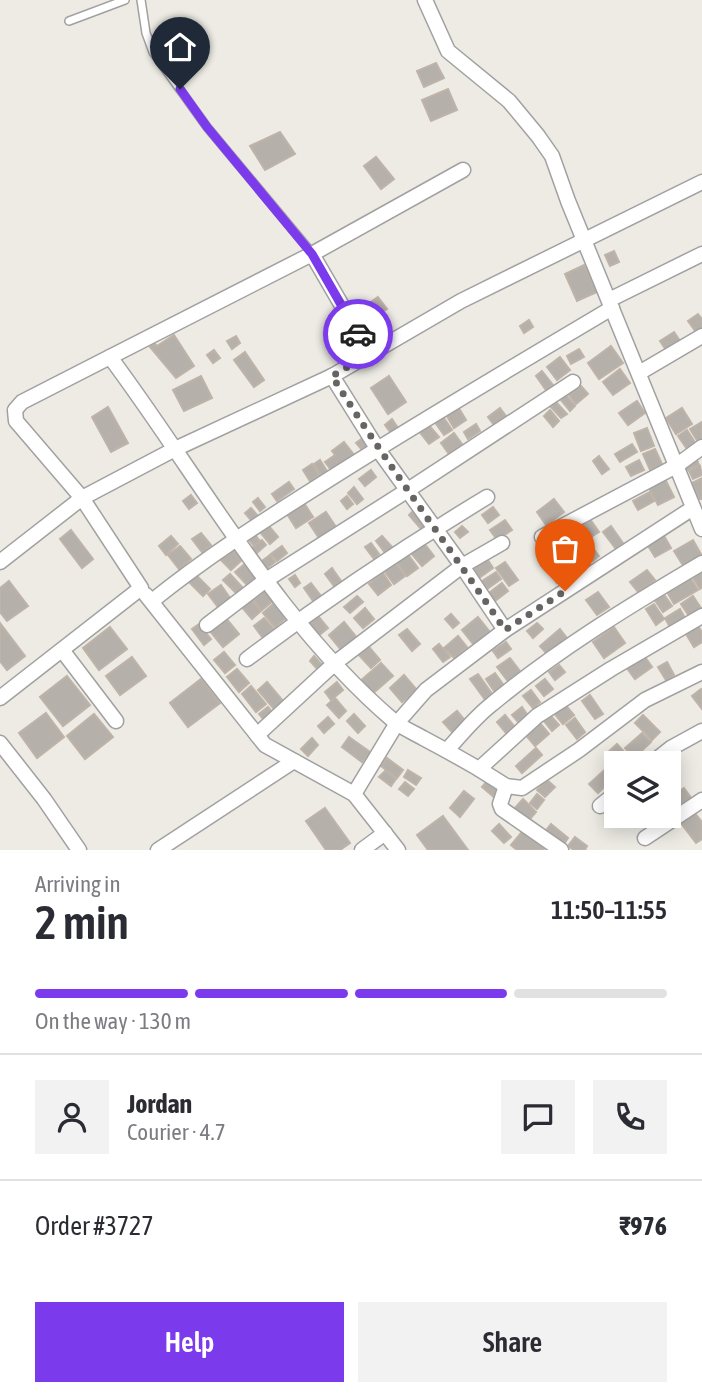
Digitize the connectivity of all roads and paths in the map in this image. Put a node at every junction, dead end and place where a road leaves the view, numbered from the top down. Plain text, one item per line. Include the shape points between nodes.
1 (125, 0) edge
2 (141, 0) edge
3 (425, 0) edge
4 (69, 21) dead end
5 (463, 170) dead end
6 (702, 182) edge
7 (585, 241) junction
8 (312, 254) junction
9 (702, 254) edge
10 (610, 304) junction
11 (702, 335) edge
12 (370, 354) junction
13 (110, 357) junction
14 (639, 373) junction
15 (332, 376) junction
16 (573, 382) dead end
17 (702, 447) edge
18 (377, 448) junction
19 (175, 449) junction
20 (676, 466) junction
21 (408, 491) junction
22 (487, 497) dead end
23 (82, 499) junction
24 (693, 508) junction
25 (436, 528) junction
26 (702, 530) edge
27 (542, 537) dead end
28 (235, 539) junction
29 (502, 544) dead end
30 (0, 562) edge
31 (702, 564) edge
32 (462, 566) junction
33 (266, 580) junction
34 (141, 589) junction
35 (152, 601) junction
36 (702, 616) edge
37 (298, 621) junction
38 (207, 625) dead end
39 (505, 630) junction
40 (62, 650) junction
41 (247, 659) dead end
42 (335, 663) junction
43 (702, 672) edge
44 (0, 698) edge
45 (116, 721) dead end
46 (397, 723) junction
47 (702, 731) edge
48 (257, 735) junction
49 (0, 743) edge
50 (447, 750) junction
51 (667, 751) edge
52 (294, 761) junction
53 (479, 769) junction
54 (506, 786) junction
55 (354, 794) junction
56 (702, 800) edge
57 (604, 803) edge
58 (600, 806) dead end
59 (385, 833) junction
60 (645, 838) dead end
61 (79, 850) edge
62 (158, 850) edge
63 (362, 850) edge
64 (398, 850) edge
65 (561, 850) edge

1 - 4 lane
2 - 8 lane via 153,52 207,127
3 - 7 street via 448,51 509,101 552,156
5 - 8 street
6 - 7 street
7 - 10 street
7 - 12 street via 461,301
8 - 12 street
8 - 13 street
9 - 10 street
10 - 14 street
10 - 18 street
11 - 14 street
12 - 15 street
13 - 19 street
13 - 23 street via 22,402 15,410 25,433
14 - 20 street
15 - 18 street
15 - 19 street
16 - 21 street
17 - 20 street
18 - 21 street
18 - 28 street
19 - 23 street
19 - 28 street
20 - 24 street
20 - 27 street
21 - 25 street
21 - 33 street
22 - 25 street
23 - 30 street
23 - 34 street
24 - 26 street
24 - 39 street
25 - 32 street
25 - 37 street
28 - 33 street
28 - 35 street
29 - 32 street
31 - 50 street via 611,617 544,665 490,705
32 - 39 street
32 - 42 street
33 - 37 street
33 - 38 street
34 - 35 street
34 - 40 street
35 - 48 street
36 - 53 street via 537,716
37 - 41 street
37 - 42 street
39 - 46 street via 426,690
40 - 44 street
40 - 45 street
42 - 46 street
42 - 48 street
43 - 54 street via 645,699 522,788
46 - 50 street
46 - 55 street
47 - 51 street
48 - 52 street via 265,745
49 - 61 street
50 - 53 street
52 - 55 street
52 - 62 street
53 - 54 street
54 - 65 street via 502,809
55 - 59 street
56 - 60 street
57 - 58 street
59 - 63 street
59 - 64 street

